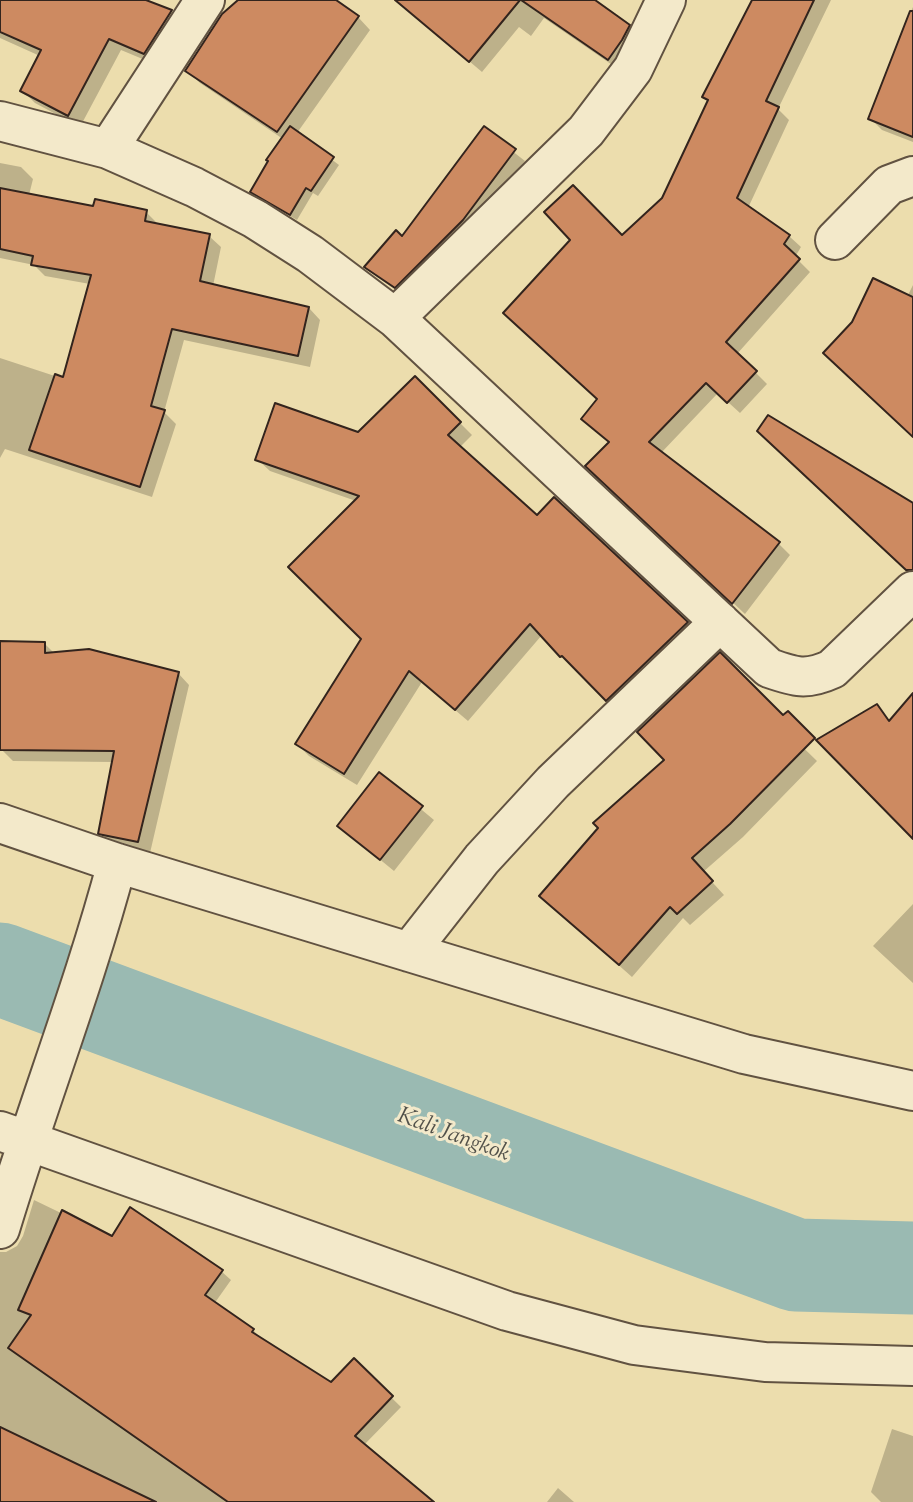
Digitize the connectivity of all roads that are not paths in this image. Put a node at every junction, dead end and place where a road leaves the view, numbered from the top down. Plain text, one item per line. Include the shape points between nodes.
1 (205, 0) edge
2 (666, 0) edge
3 (0, 121) edge
4 (108, 149) junction
5 (913, 176) edge
6 (835, 240) dead end
7 (395, 318) junction
8 (913, 592) edge
9 (720, 622) junction
10 (0, 823) edge
11 (117, 863) junction
12 (409, 952) junction
13 (913, 1091) edge
14 (22, 1126) edge
15 (0, 1229) edge
16 (913, 1366) edge

1 - 4 street
2 - 7 street via 633,69 586,131
3 - 4 street
4 - 7 street via 255,219
5 - 6 street via 889,186
7 - 9 street
8 - 9 street via 832,669 816,677 795,677 769,668
9 - 12 street via 553,782 482,859
10 - 11 street
11 - 12 street
11 - 14 street via 99,932
12 - 13 street via 744,1054
14 - 15 street
14 - 16 street via 507,1311 634,1345 765,1362

